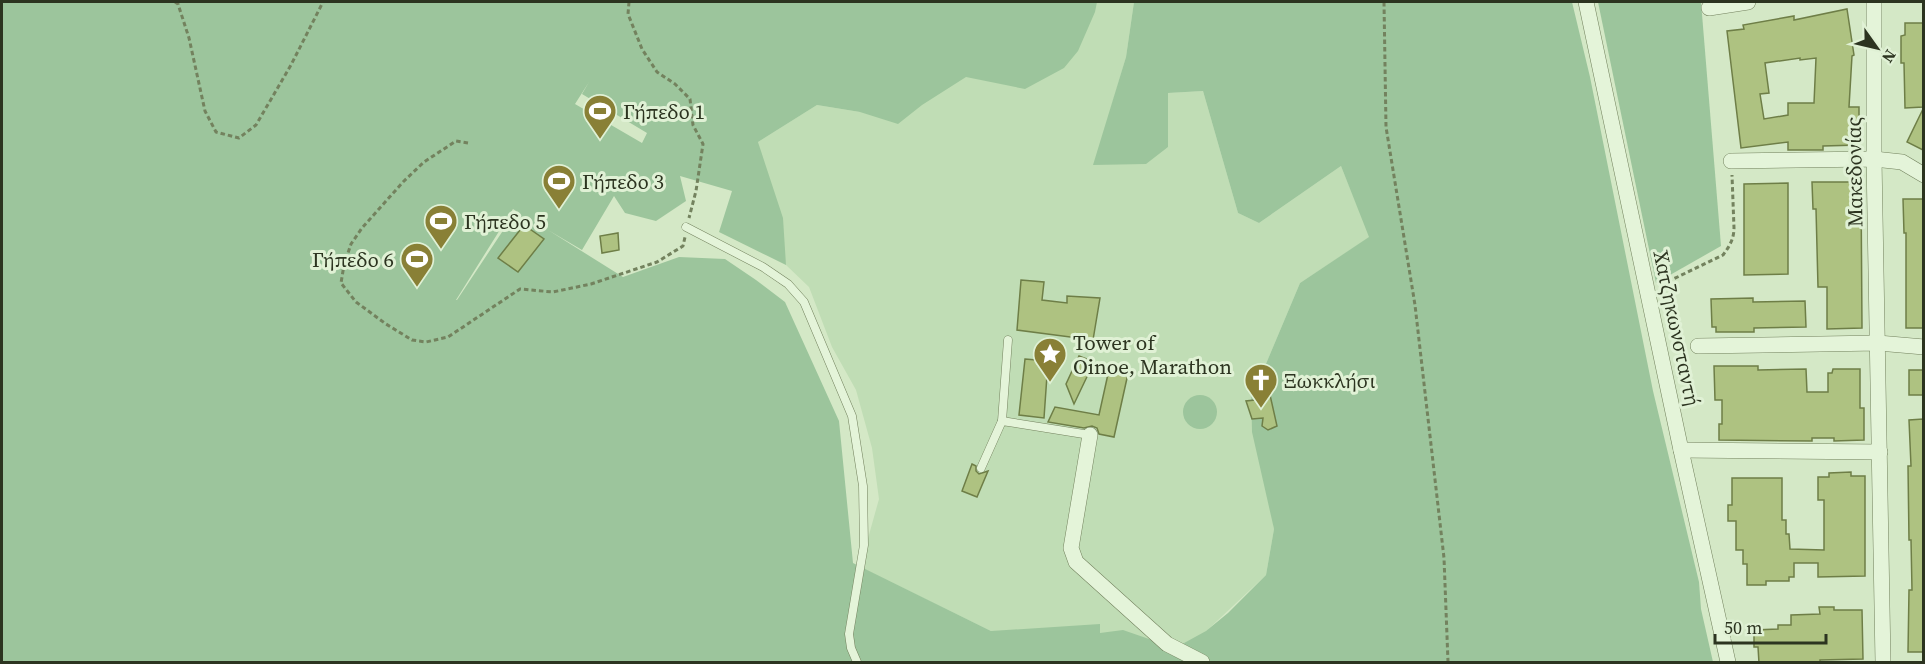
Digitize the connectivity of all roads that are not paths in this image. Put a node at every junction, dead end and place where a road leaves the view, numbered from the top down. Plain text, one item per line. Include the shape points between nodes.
1 (1586, 2) edge
2 (1748, 2) edge
3 (1874, 2) edge
4 (1709, 8) dead end
5 (1874, 159) junction
6 (1731, 161) road end
7 (1923, 175) edge
8 (686, 227) road end
9 (1008, 340) dead end
10 (1878, 343) junction
11 (1698, 346) dead end
12 (1923, 347) edge
13 (1002, 421) junction
14 (1090, 435) joint
15 (1681, 450) junction
16 (1880, 452) junction
17 (981, 468) dead end
18 (857, 663) edge
19 (1202, 663) edge
20 (1728, 663) edge
21 (1883, 663) edge

1 - 15 street, Χατζηκωνσταντή
2 - 4 street
3 - 5 street, Μακεδονίας
5 - 6 street
5 - 7 street via 1902,162
5 - 10 street, Μακεδονίας
8 - 18 lane via 763,267 788,284 804,302 852,416 863,486 864,545 849,634
9 - 13 lane
10 - 11 street
10 - 12 street
10 - 16 street, Μακεδονίας
13 - 14 lane
13 - 17 lane
14 - 19 street via 1071,548 1076,562 1167,644
15 - 16 street
15 - 20 street, Χατζηκωνσταντή
16 - 21 street, Μακεδονίας

